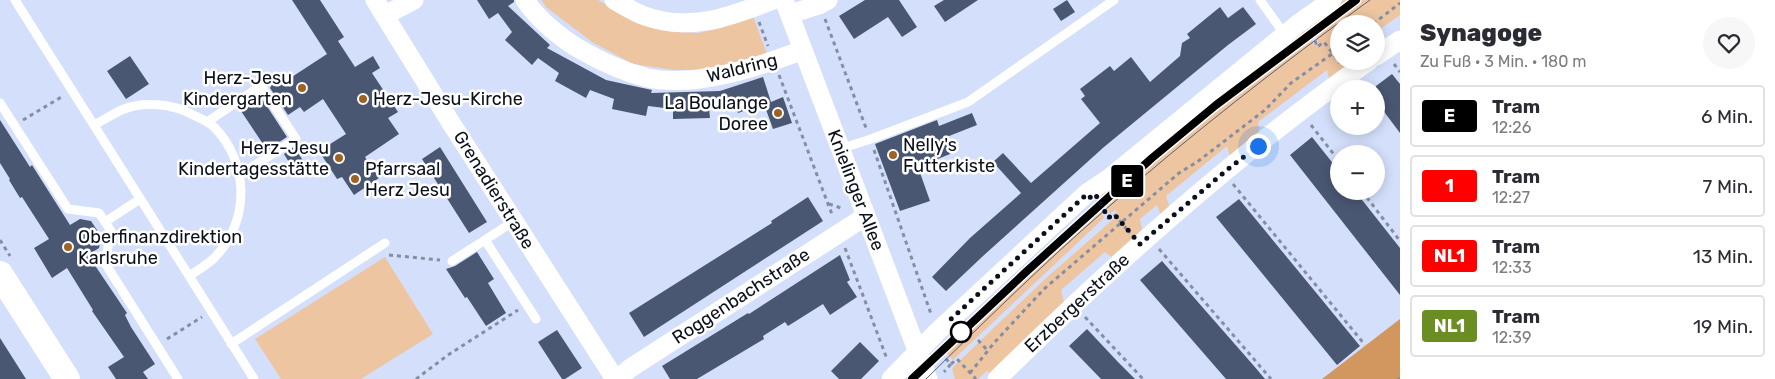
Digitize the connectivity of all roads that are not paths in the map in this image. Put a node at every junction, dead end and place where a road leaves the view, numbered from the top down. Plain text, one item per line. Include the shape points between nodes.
1 (15, 0) edge
2 (414, 0) edge
3 (525, 0) edge
4 (614, 0) edge
5 (774, 0) edge
6 (1114, 0) edge
7 (1260, 0) edge
8 (1332, 0) edge
9 (824, 3) edge
10 (380, 7) edge
11 (787, 7) edge
12 (1292, 29) junction
13 (1400, 40) edge
14 (803, 50) junction
15 (1385, 50) edge
16 (1356, 70) edge
17 (0, 103) edge
18 (207, 122) junction
19 (94, 125) junction
20 (840, 149) junction
21 (241, 174) junction
22 (140, 199) junction
23 (866, 216) junction
24 (514, 221) junction
25 (105, 222) junction
26 (485, 240) junction
27 (386, 243) dead end
28 (452, 261) road end
29 (189, 276) junction
30 (1, 278) edge
31 (536, 319) dead end
32 (231, 344) junction
33 (930, 344) junction
34 (890, 371) edge
35 (935, 377) edge
36 (67, 379) edge
37 (178, 379) edge
38 (254, 379) edge
39 (616, 379) edge
40 (997, 379) edge

1 - 19 lane
2 - 10 street
3 - 14 street, Waldring via 566,42 604,64 648,78 714,78
4 - 5 street via 642,15 671,22 702,23
6 - 20 lane via 968,102
7 - 12 lane
8 - 12 street
9 - 11 street
10 - 24 street, Grenadierstraße
11 - 14 street, Knielinger Allee
12 - 33 street via 1087,194
13 - 15 street
14 - 20 street, Knielinger Allee
16 - 40 street, Erzbergerstraße via 1228,169
17 - 25 lane via 68,209 99,213
18 - 19 lane via 184,110 155,104 126,108
18 - 21 lane via 226,142
18 - 21 lane via 265,83 296,138
19 - 22 lane
20 - 23 street, Knielinger Allee
21 - 29 lane via 241,204 233,232 216,256
22 - 25 lane
22 - 29 lane
23 - 33 street, Knielinger Allee
23 - 39 street, Roggenbachstraße
24 - 26 lane
24 - 39 street, Grenadierstraße
25 - 37 lane via 111,231 104,263
26 - 28 lane
26 - 31 lane
27 - 32 lane
29 - 32 lane
30 - 36 main road
32 - 38 lane
33 - 34 street
33 - 35 street, Knielinger Allee

